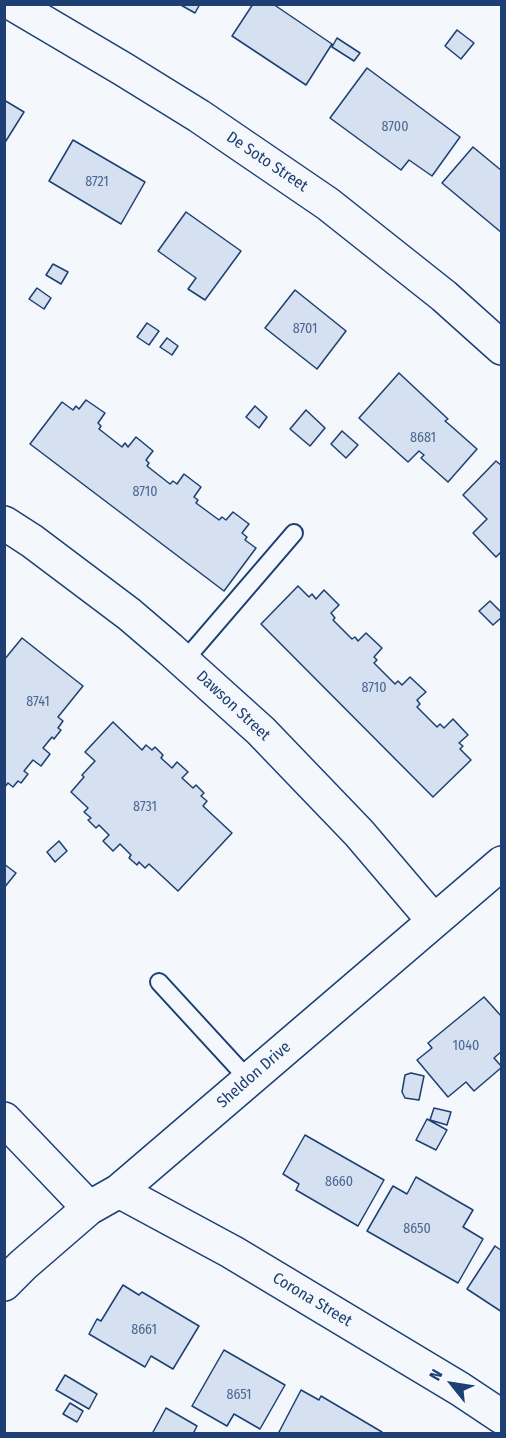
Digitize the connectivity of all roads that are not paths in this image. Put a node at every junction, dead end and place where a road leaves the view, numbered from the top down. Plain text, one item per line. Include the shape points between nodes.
1 (13, 4) edge
2 (501, 348) edge
3 (4, 523) edge
4 (294, 533) dead end
5 (184, 661) junction
6 (501, 863) edge
7 (434, 921) junction
8 (159, 982) dead end
9 (249, 1080) junction
10 (4, 1119) edge
11 (119, 1191) junction
12 (89, 1208) junction
13 (4, 1284) edge
14 (501, 1417) edge

1 - 2 street, De Soto Street via 199,116 328,204
3 - 5 street, Dawson Street via 129,614
4 - 5 lane
5 - 7 street, Dawson Street via 318,790
6 - 7 street, Sheldon Drive
7 - 9 street, Sheldon Drive
8 - 9 lane
9 - 11 street, Sheldon Drive
10 - 12 street
11 - 12 street, Sheldon Drive
11 - 14 street, Corona Street via 232,1252
12 - 13 street, Sheldon Drive

